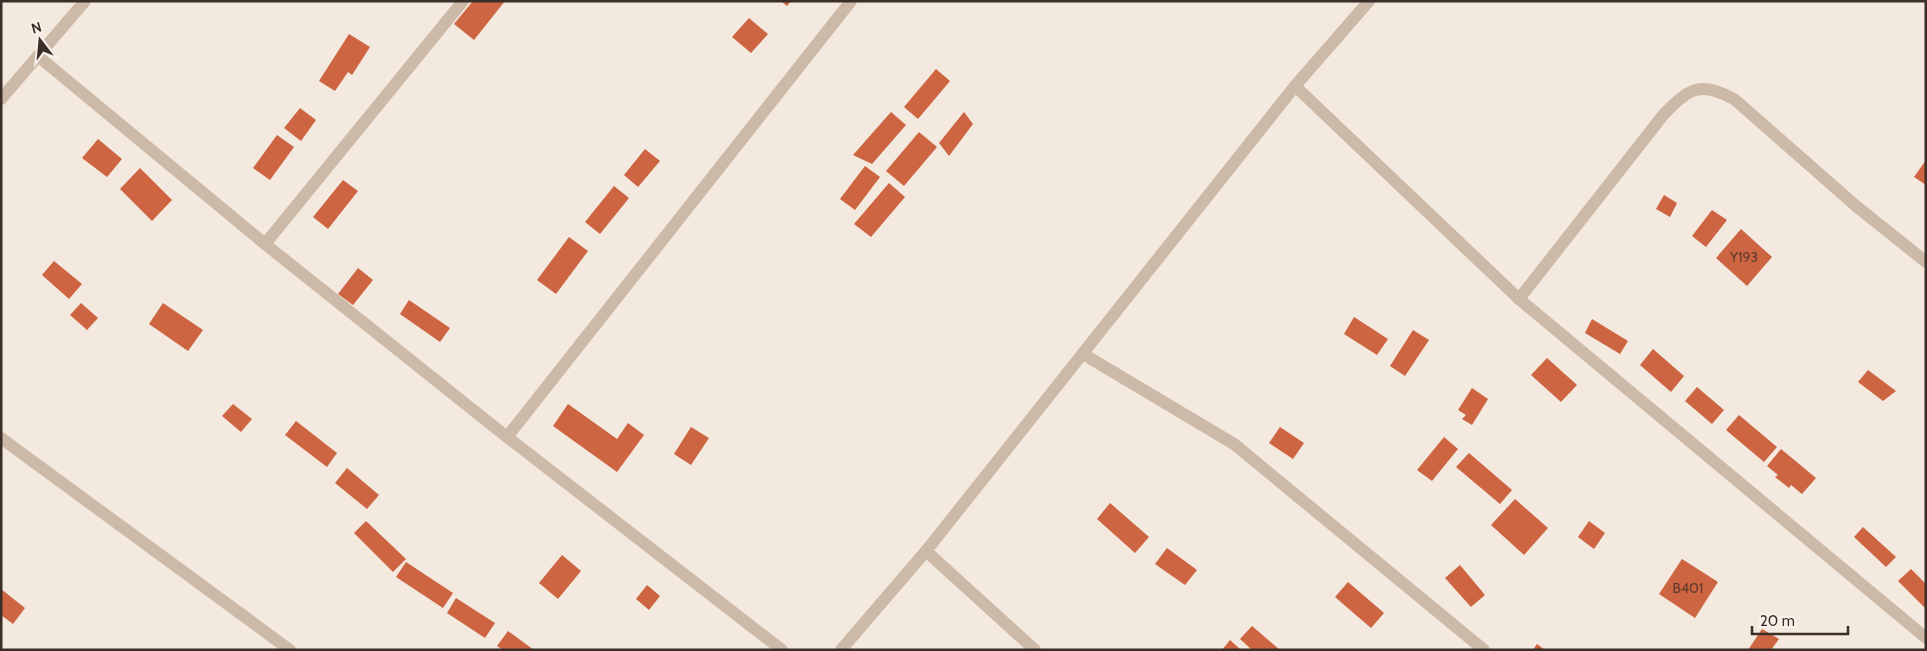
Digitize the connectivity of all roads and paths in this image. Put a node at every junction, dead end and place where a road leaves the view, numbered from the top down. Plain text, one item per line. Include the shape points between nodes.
1 (85, 1) edge
2 (463, 1) edge
3 (851, 1) edge
4 (1369, 1) edge
5 (38, 57) junction
6 (1295, 86) junction
7 (1, 99) edge
8 (265, 244) junction
9 (1926, 262) edge
10 (1519, 299) junction
11 (1083, 354) junction
12 (506, 437) junction
13 (1, 438) edge
14 (926, 551) junction
15 (1926, 638) edge
16 (290, 650) edge
17 (782, 650) edge
18 (841, 650) edge
19 (1035, 650) edge
20 (1484, 650) edge

1 - 5 street
2 - 8 street
3 - 12 street
4 - 6 street
5 - 7 street
5 - 8 street
6 - 10 street
6 - 11 street
8 - 12 street
9 - 10 street via 1856,206 1734,99 1718,91 1701,88 1683,95 1664,114
10 - 15 street
11 - 14 street
11 - 20 street via 1234,444
12 - 17 street
13 - 16 street
14 - 18 street
14 - 19 street

